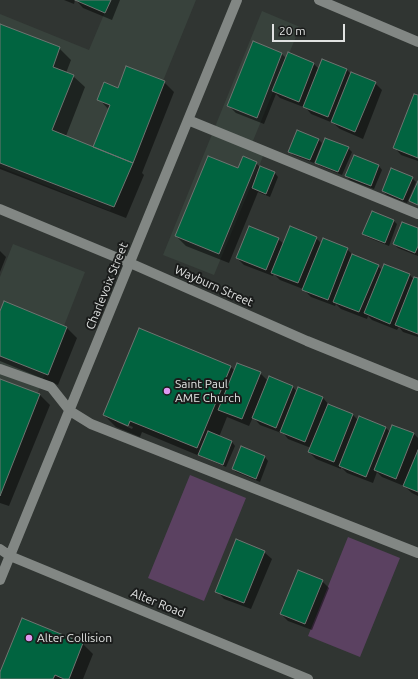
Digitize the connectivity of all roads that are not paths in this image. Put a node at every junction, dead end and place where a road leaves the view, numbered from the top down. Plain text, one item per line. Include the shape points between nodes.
1 (237, 0) edge
2 (319, 0) edge
3 (418, 42) edge
4 (188, 120) junction
5 (0, 209) edge
6 (418, 214) edge
7 (130, 263) junction
8 (0, 369) edge
9 (418, 386) edge
10 (70, 411) junction
11 (0, 549) edge
12 (418, 553) edge
13 (10, 556) junction
14 (0, 580) edge
15 (308, 679) edge

1 - 4 street, Charlevoix Street
2 - 3 street
4 - 6 street
4 - 7 street, Charlevoix Street
5 - 7 street, Wayburn Street
7 - 9 street, Wayburn Street via 307,341
7 - 10 street, Charlevoix Street
8 - 10 street via 51,387
10 - 12 street via 91,424
10 - 13 street, Charlevoix Street
11 - 13 street, Alter Road
13 - 14 street, Charlevoix Street
13 - 15 street, Alter Road

